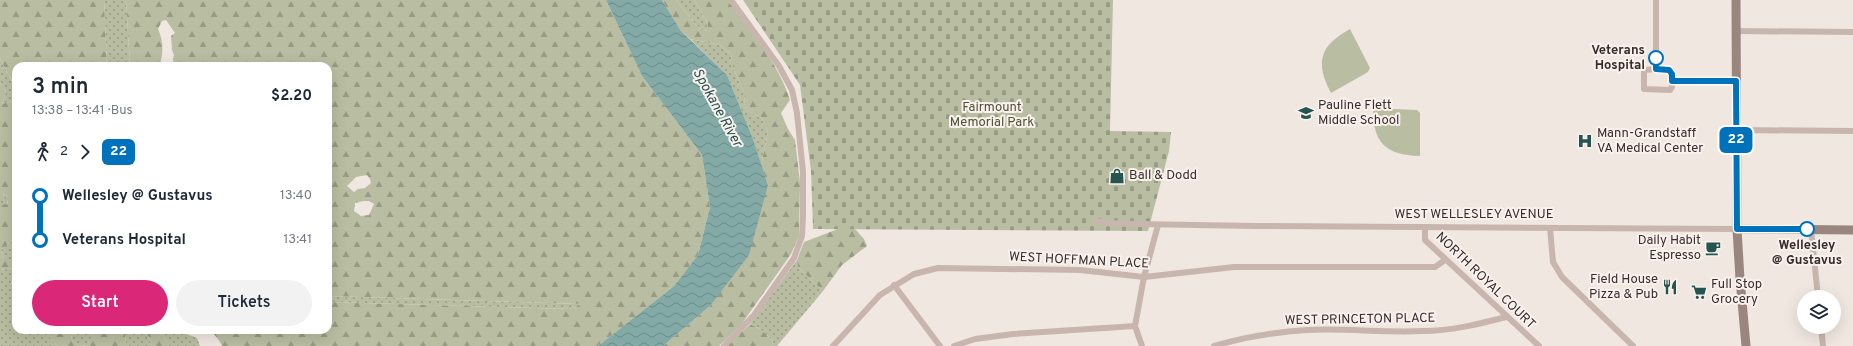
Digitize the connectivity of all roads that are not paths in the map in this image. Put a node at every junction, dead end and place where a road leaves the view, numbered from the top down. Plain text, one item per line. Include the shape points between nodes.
1 (731, 0) edge
2 (1656, 0) edge
3 (1736, 0) edge
4 (1736, 31) junction
5 (1853, 32) edge
6 (1656, 69) junction
7 (1672, 81) junction
8 (1736, 81) junction
9 (1736, 130) junction
10 (1853, 131) edge
11 (1096, 221) dead end
12 (1158, 225) junction
13 (1425, 227) junction
14 (1550, 228) junction
15 (1737, 229) junction
16 (1811, 230) junction
17 (1853, 230) edge
18 (1445, 260) junction
19 (1144, 277) junction
20 (894, 285) junction
21 (1817, 290) edge
22 (1506, 317) junction
23 (1135, 326) junction
24 (1822, 334) edge
25 (724, 346) edge
26 (834, 346) edge
27 (940, 346) edge
28 (954, 346) edge
29 (1142, 346) edge
30 (1214, 346) edge
31 (1538, 346) edge
32 (1633, 346) edge
33 (1746, 346) edge
34 (1823, 346) edge

1 - 25 street via 779,66 792,90 803,172 803,216 802,236 794,258 754,315
2 - 6 street
3 - 4 main road
4 - 5 street
4 - 8 main road
6 - 7 street via 1669,70
6 - 7 street via 1644,70 1644,89 1670,90
7 - 8 street
8 - 9 main road
9 - 10 street
9 - 15 main road
11 - 12 street, WEST WELLESLEY AVENUE
12 - 13 street, WEST WELLESLEY AVENUE
12 - 19 street
13 - 14 street, WEST WELLESLEY AVENUE
13 - 18 street, NORTH ROYAL COURT via 1425,240
14 - 15 street, WEST WELLESLEY AVENUE
14 - 32 street via 1553,262 1562,277
15 - 16 main road, WEST WELLESLEY AVENUE
15 - 33 main road
16 - 17 main road, WEST WELLESLEY AVENUE
16 - 21 street
18 - 19 street, WEST HOFFMAN PLACE via 1435,267 1234,267
18 - 22 street, NORTH ROYAL COURT
19 - 20 street, WEST HOFFMAN PLACE via 1080,270 938,268 914,274
19 - 23 street
20 - 26 street, WEST HOFFMAN PLACE via 865,309
20 - 27 street
22 - 30 street, WEST PRINCETON PLACE via 1467,327 1423,331 1281,332
22 - 31 street, NORTH ROYAL COURT
23 - 28 street via 975,338
23 - 29 street
24 - 34 street

